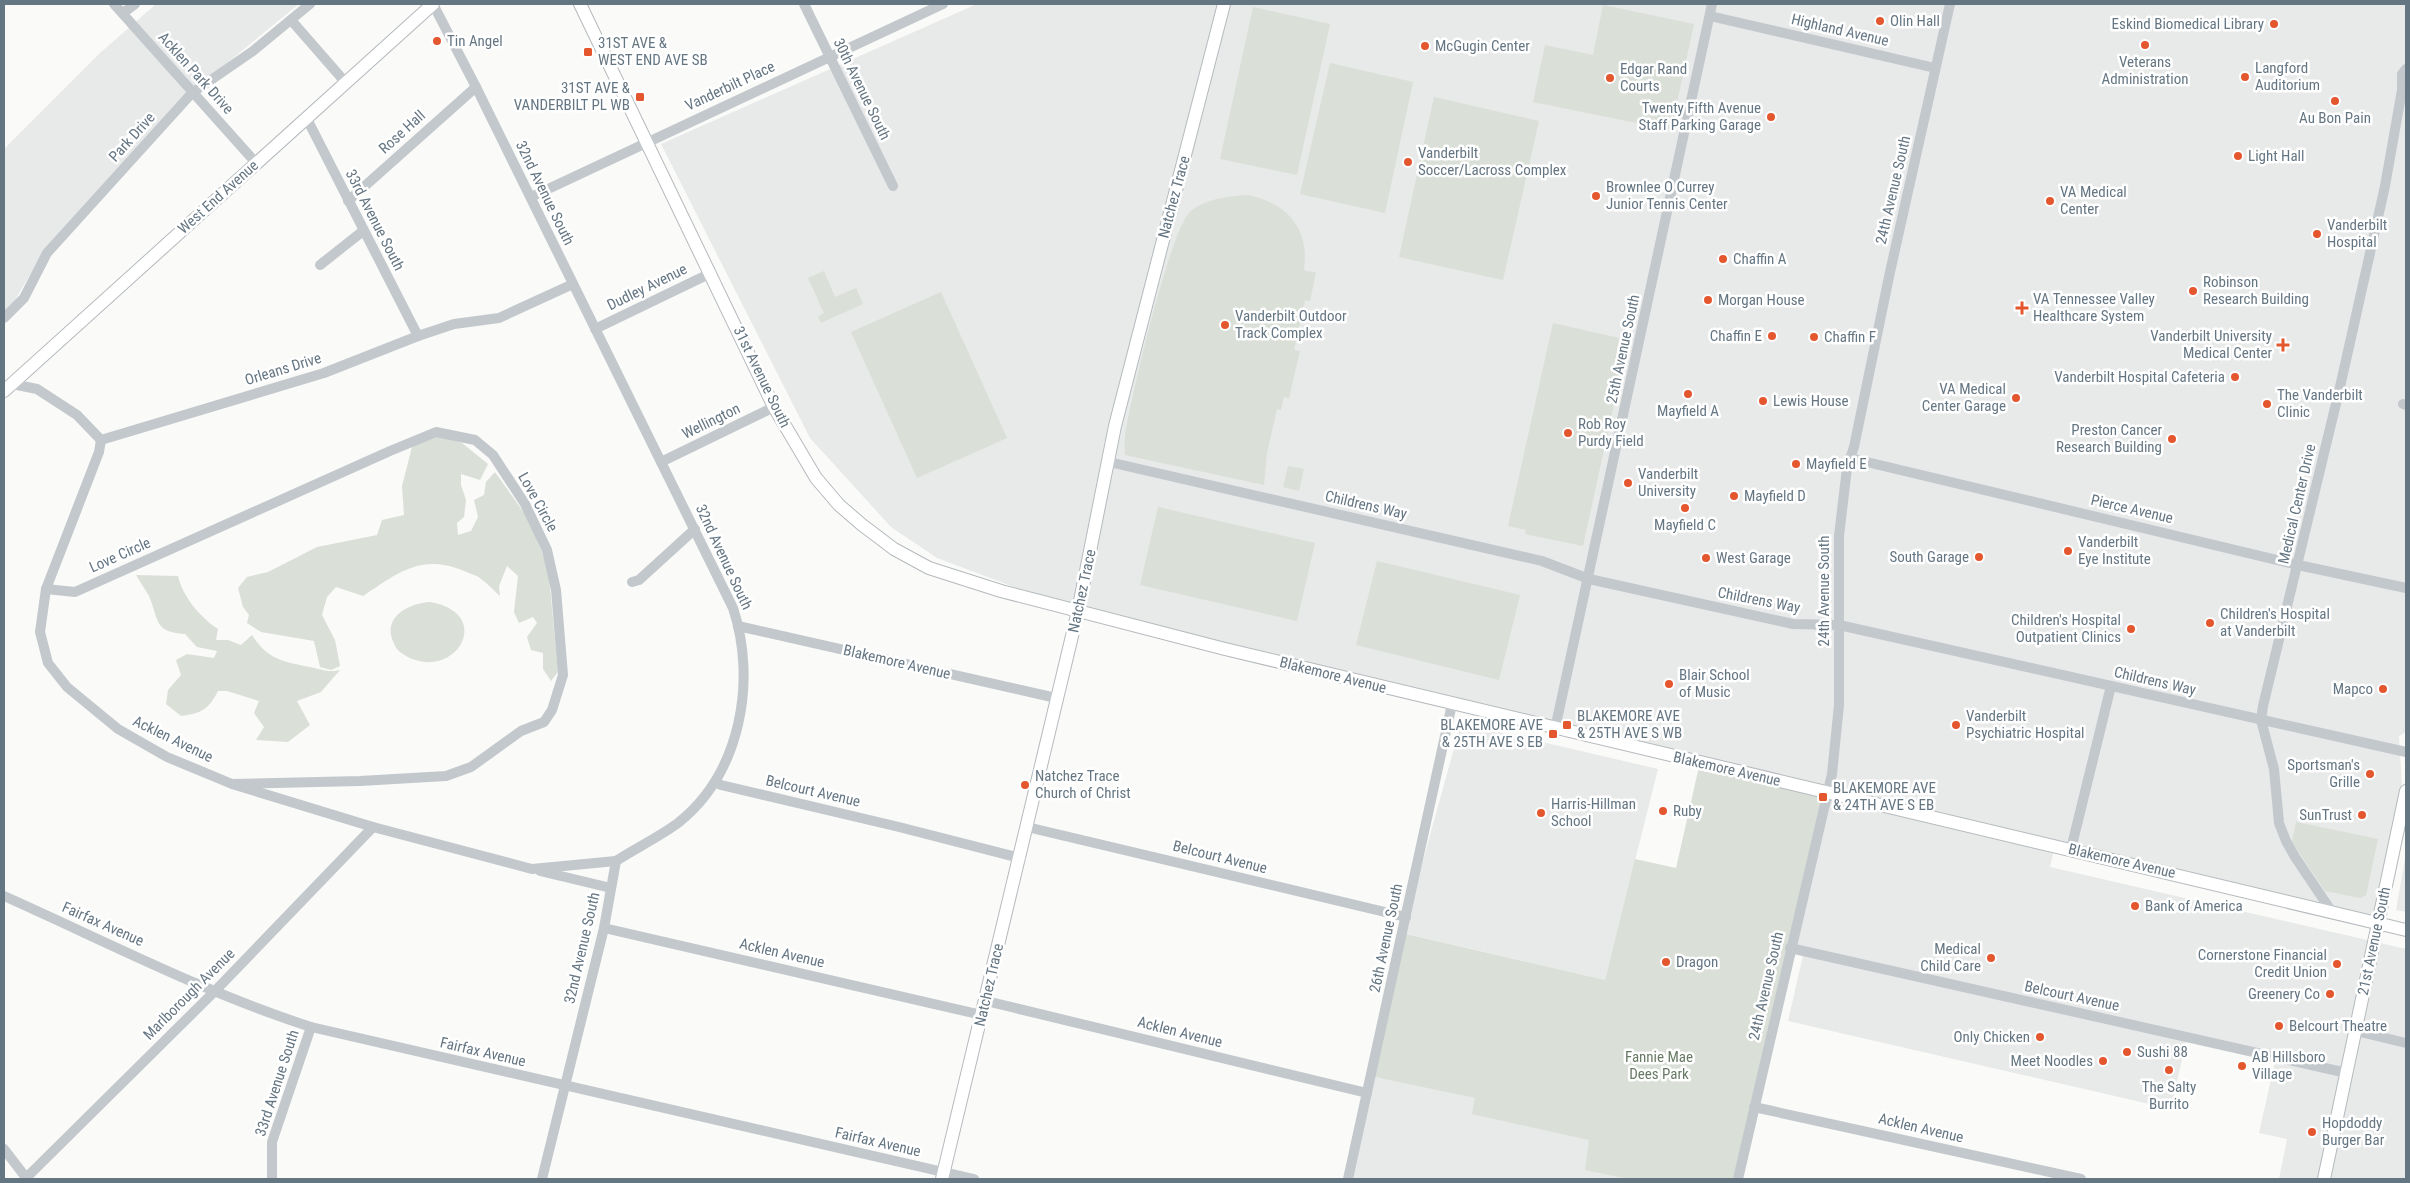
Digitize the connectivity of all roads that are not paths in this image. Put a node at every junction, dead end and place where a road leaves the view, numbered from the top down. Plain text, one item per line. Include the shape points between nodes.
1 (114, 4) edge
2 (135, 4) edge
3 (310, 4) edge
4 (433, 4) edge
5 (580, 4) edge
6 (804, 4) edge
7 (943, 4) edge
8 (1224, 4) edge
9 (1712, 4) edge
10 (1950, 4) edge
11 (123, 13) junction
12 (1710, 16) junction
13 (291, 20) junction
14 (829, 57) junction
15 (1935, 68) junction
16 (2406, 69) edge
17 (346, 83) junction
18 (476, 87) junction
19 (2404, 88) edge
20 (192, 92) junction
21 (306, 117) junction
22 (648, 142) junction
23 (256, 163) junction
24 (893, 186) dead end
25 (531, 197) junction
26 (348, 201) junction
27 (363, 231) junction
28 (320, 264) dead end
29 (711, 273) junction
30 (573, 284) junction
31 (4, 318) edge
32 (595, 329) junction
33 (418, 336) junction
34 (6, 386) edge
35 (774, 407) junction
36 (100, 440) junction
37 (1850, 458) junction
38 (661, 462) junction
39 (1109, 462) junction
40 (695, 528) junction
41 (2298, 565) junction
42 (1589, 579) junction
43 (632, 582) dead end
44 (2406, 588) edge
45 (46, 589) junction
46 (1078, 611) junction
47 (738, 626) junction
48 (1839, 626) junction
49 (2110, 686) junction
50 (1056, 698) junction
51 (1452, 704) junction
52 (2261, 720) junction
53 (1554, 729) junction
54 (2406, 752) edge
55 (715, 782) junction
56 (232, 784) junction
57 (2406, 791) edge
58 (1828, 792) junction
59 (372, 827) junction
60 (1027, 827) junction
61 (2071, 849) junction
62 (1020, 858) junction
63 (616, 861) junction
64 (532, 869) junction
65 (611, 888) junction
66 (4, 896) edge
67 (2332, 912) junction
68 (1406, 917) junction
69 (2378, 923) junction
70 (604, 928) junction
71 (2406, 930) edge
72 (1790, 948) junction
73 (215, 991) junction
74 (986, 1001) junction
75 (982, 1015) junction
76 (311, 1027) junction
77 (2356, 1031) junction
78 (2406, 1044) edge
79 (2347, 1073) junction
80 (565, 1086) junction
81 (1367, 1093) junction
82 (1754, 1107) junction
83 (4, 1149) edge
84 (943, 1176) edge
85 (26, 1179) edge
86 (272, 1179) edge
87 (542, 1179) edge
88 (974, 1179) edge
89 (1348, 1179) edge
90 (1738, 1179) edge
91 (2081, 1179) edge
92 (2324, 1179) edge

1 - 11 street, Acklen Park Drive
2 - 11 street
3 - 13 street, Park Drive
4 - 17 main road, West End Avenue
4 - 18 street, 32nd Avenue South
5 - 22 main road, 31st Avenue South
6 - 14 street, 30th Avenue South
7 - 14 street, Vanderbilt Place
8 - 39 main road, Natchez Trace via 1115,426
9 - 12 street, 25th Avenue South
10 - 15 street, 24th Avenue South
11 - 20 street, Acklen Park Drive
12 - 15 street, Highland Avenue
12 - 42 street, 25th Avenue South
13 - 17 street
13 - 20 street, Park Drive via 253,51
14 - 22 street, Vanderbilt Place
14 - 24 street, 30th Avenue South
15 - 37 street, 24th Avenue South
16 - 19 street, Medical Center Drive via 2402,74
17 - 21 main road, West End Avenue
18 - 25 street, 32nd Avenue South
18 - 26 street, Rose Hall
19 - 41 street, Medical Center Drive via 2384,190
20 - 23 street, Acklen Park Drive
20 - 31 street, Park Drive via 47,254 24,298
21 - 23 main road, West End Avenue
21 - 26 street, 33rd Avenue South
22 - 25 street, Vanderbilt Place
22 - 29 main road, 31st Avenue South
23 - 34 main road, West End Avenue
25 - 30 street, 32nd Avenue South
26 - 27 street, 33rd Avenue South
27 - 28 street
27 - 33 street, 33rd Avenue South
29 - 32 street, Dudley Avenue
29 - 35 main road, 31st Avenue South
30 - 32 street, 32nd Avenue South
30 - 33 street, Orleans Drive via 499,318 454,324
32 - 38 street, 32nd Avenue South
33 - 36 street, Orleans Drive via 324,373
34 - 36 street via 37,389 77,415
35 - 38 street, Wellington
35 - 46 main road, 31st Avenue South via 816,478 839,505 894,549 928,568
36 - 45 street, Acklen Avenue via 99,452
37 - 41 street, Pierce Avenue
37 - 48 street, 24th Avenue South via 1839,536
38 - 40 street, 32nd Avenue South
39 - 42 street, Childrens Way via 1542,561
39 - 46 main road, Natchez Trace
40 - 43 street via 639,580
40 - 47 street, 32nd Avenue South via 733,608
41 - 44 street, Pierce Avenue
41 - 52 street, Medical Center Drive
42 - 48 street, Childrens Way via 1792,624
42 - 53 street, 25th Avenue South
45 - 56 street, Acklen Avenue via 40,632 48,663 67,687 118,729 166,757
45 - 56 street, Love Circle via 75,592 436,432 475,440 493,455 525,504 547,550 556,590 563,675 552,710 544,722 521,731 471,767 446,776
46 - 50 main road, Natchez Trace
46 - 51 main road, Blakemore Avenue
47 - 50 street, Blakemore Avenue
47 - 55 street, 32nd Avenue South via 744,691 734,740
48 - 49 street, Childrens Way
48 - 58 street, 24th Avenue South via 1839,705
49 - 52 street, Childrens Way
49 - 61 street
50 - 60 main road, Natchez Trace
51 - 53 main road, Blakemore Avenue
51 - 68 street, 26th Avenue South
52 - 54 street, Childrens Way
52 - 67 street, Medical Center Drive via 2274,769 2279,823 2286,840
53 - 58 main road, Blakemore Avenue
55 - 62 street, Belcourt Avenue
55 - 63 street, 32nd Avenue South via 678,823
56 - 59 street, Acklen Avenue
57 - 69 main road, 21st Avenue South
58 - 61 main road, Blakemore Avenue
58 - 72 street, 24th Avenue South
59 - 64 street, Acklen Avenue
59 - 73 street, Marlborough Avenue
60 - 62 main road, Natchez Trace
60 - 68 street, Belcourt Avenue
61 - 67 main road, Blakemore Avenue
62 - 74 main road, Natchez Trace
63 - 64 street, Acklen Avenue
63 - 65 street, 32nd Avenue South
64 - 65 street, Acklen Avenue
65 - 70 street, 32nd Avenue South
66 - 73 street, Fairfax Avenue
67 - 69 main road, Blakemore Avenue
68 - 81 street, 26th Avenue South
69 - 71 main road, Blakemore Avenue
69 - 77 main road, 21st Avenue South
70 - 75 street, Acklen Avenue
70 - 80 street, 32nd Avenue South
72 - 79 street, Belcourt Avenue
72 - 82 street, 24th Avenue South
73 - 76 street, Fairfax Avenue
73 - 85 street, Marlborough Avenue
74 - 75 main road, Natchez Trace
74 - 81 street, Acklen Avenue
75 - 84 main road, Natchez Trace
76 - 80 street, Fairfax Avenue
76 - 86 street, 33rd Avenue South via 272,1142
77 - 78 street
77 - 79 main road, 21st Avenue South
79 - 92 main road, 21st Avenue South
80 - 84 street, Fairfax Avenue
80 - 87 street, 32nd Avenue South
81 - 89 street, 26th Avenue South
82 - 90 street, 24th Avenue South
82 - 91 street, Acklen Avenue
83 - 85 street
84 - 88 street, Fairfax Avenue

